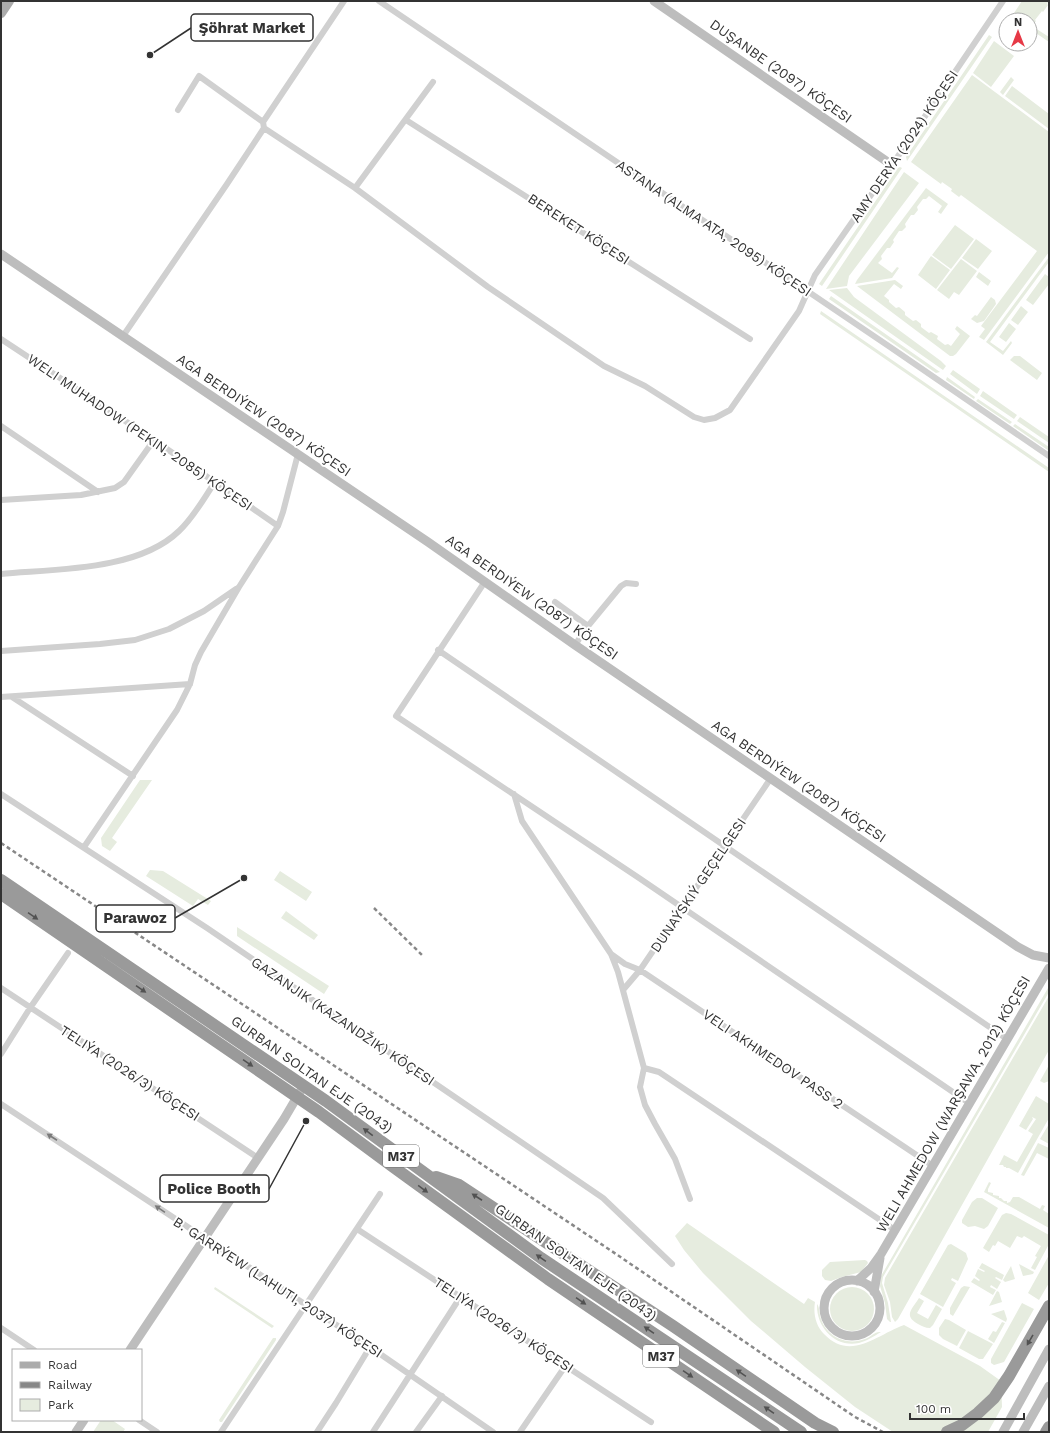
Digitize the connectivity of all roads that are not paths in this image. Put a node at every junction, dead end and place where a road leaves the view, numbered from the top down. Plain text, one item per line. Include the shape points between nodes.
1 (9, 1) edge
2 (344, 1) edge
3 (379, 1) edge
4 (654, 1) edge
5 (1003, 1) edge
6 (1, 13) edge
7 (433, 82) dead end
8 (178, 110) dead end
9 (406, 120) junction
10 (263, 125) junction
11 (892, 165) junction
12 (355, 188) junction
13 (1, 254) edge
14 (808, 292) junction
15 (123, 336) junction
16 (1, 339) edge
17 (750, 339) dead end
18 (1, 426) edge
19 (154, 440) junction
20 (298, 454) junction
21 (1049, 456) edge
22 (215, 482) junction
23 (98, 492) junction
24 (1, 500) edge
25 (278, 526) junction
26 (1, 574) edge
27 (484, 583) junction
28 (636, 584) dead end
29 (239, 587) junction
30 (555, 602) dead end
31 (588, 626) junction
32 (575, 645) junction
33 (438, 650) junction
34 (1, 651) edge
35 (190, 684) junction
36 (12, 697) junction
37 (1, 698) edge
38 (133, 776) junction
39 (771, 778) junction
40 (1, 794) edge
41 (514, 794) junction
42 (84, 847) junction
43 (724, 847) junction
44 (1, 880) edge
45 (1, 894) edge
46 (682, 908) junction
47 (68, 954) dead end
48 (612, 954) junction
49 (1049, 958) edge
50 (1049, 968) edge
51 (640, 970) junction
52 (1, 988) edge
53 (623, 990) junction
54 (30, 1008) junction
55 (1007, 1039) junction
56 (1, 1054) edge
57 (644, 1068) junction
58 (304, 1085) junction
59 (297, 1096) junction
60 (969, 1103) junction
61 (1, 1104) edge
62 (258, 1158) junction
63 (932, 1166) junction
64 (423, 1172) junction
65 (380, 1194) dead end
66 (690, 1199) dead end
67 (357, 1229) junction
68 (895, 1230) junction
69 (204, 1239) junction
70 (881, 1254) junction
71 (672, 1264) dead end
72 (857, 1281) junction
73 (874, 1292) junction
74 (461, 1296) junction
75 (306, 1305) junction
76 (1049, 1306) edge
77 (1, 1328) edge
78 (370, 1346) junction
79 (32, 1349) edge
80 (131, 1349) edge
81 (1049, 1349) edge
82 (566, 1365) junction
83 (410, 1375) junction
84 (1049, 1386) edge
85 (442, 1396) junction
86 (83, 1421) edge
87 (140, 1421) edge
88 (651, 1422) dead end
89 (1049, 1427) edge
90 (76, 1432) edge
91 (157, 1432) edge
92 (221, 1432) edge
93 (317, 1432) edge
94 (373, 1432) edge
95 (416, 1432) edge
96 (493, 1432) edge
97 (520, 1432) edge
98 (774, 1432) edge
99 (801, 1432) edge
100 (832, 1432) edge
101 (947, 1432) edge
102 (1003, 1432) edge
103 (1023, 1432) edge
104 (1046, 1432) edge

1 - 6 main road
2 - 10 street
3 - 14 street, ASTANA (ALMA ATA, 2095) KÖÇESI
4 - 11 street, DUŞANBE (2097) KÖÇESI
5 - 11 street, AMY DERÝA (2024) KÖÇESI
7 - 9 street
8 - 10 street, AMY DERÝA (2024) KÖÇESI via 199,76
9 - 12 street
9 - 17 street, BEREKET KÖÇESI
10 - 12 street, AMY DERÝA (2024) KÖÇESI
10 - 15 street via 227,184
11 - 14 street, AMY DERÝA (2024) KÖÇESI via 815,275
12 - 14 street, AMY DERÝA (2024) KÖÇESI via 488,287 604,366 645,386 694,417 704,420 715,418 730,410 799,311
13 - 15 street, AGA BERDIÝEW (2087) KÖÇESI
14 - 21 street, ASTANA (ALMA ATA, 2095) KÖÇESI
15 - 20 street, AGA BERDIÝEW (2087) KÖÇESI
16 - 19 street, WELI MUHADOW (PEKIN, 2085) KÖÇESI
18 - 23 street
19 - 22 street, WELI MUHADOW (PEKIN, 2085) KÖÇESI
19 - 23 street via 121,484
20 - 25 street
20 - 27 street, AGA BERDIÝEW (2087) KÖÇESI
22 - 25 street, WELI MUHADOW (PEKIN, 2085) KÖÇESI
22 - 26 street via 179,532 141,554 111,564
23 - 24 street
25 - 29 street
27 - 32 street, AGA BERDIÝEW (2087) KÖÇESI
27 - 33 street
28 - 31 street via 626,583 621,586
29 - 34 street via 204,611 169,629 135,640
29 - 35 street via 201,652
30 - 31 street
31 - 32 street
32 - 39 street, AGA BERDIÝEW (2087) KÖÇESI
33 - 41 street via 396,716
33 - 43 street
35 - 36 street
35 - 38 street via 177,710
36 - 37 street
36 - 38 street
38 - 42 street
39 - 43 street, DUNAÝSKIÝ GEÇELGESI
39 - 49 street, AGA BERDIÝEW (2087) KÖÇESI via 1018,947 1032,955
40 - 42 street, GAZANJIK (KAZANDŽIK) KÖÇESI
41 - 46 street
41 - 48 street via 522,822
42 - 71 street, GAZANJIK (KAZANDŽIK) KÖÇESI via 603,1198
43 - 46 street, DUNAÝSKIÝ GEÇELGESI
43 - 55 street
44 - 58 highway, GURBAN SOLTAN EJE (2043) / M37
45 -> 59 highway, GURBAN SOLTAN EJE (2043) / M37
46 - 51 street, DUNAÝSKIÝ GEÇELGESI
46 - 60 street
47 - 54 street
48 - 51 street, VELI AKHMEDOV PASS 2 via 625,964
48 - 53 street
50 - 55 street, WELI AHMEDOW (WARŞAWA, 2012) KÖÇESI
51 - 53 street, DUNAÝSKIÝ GEÇELGESI
51 - 63 street, VELI AKHMEDOV PASS 2
52 - 54 street, TELIÝA (2026/3) KÖÇESI
53 - 57 street
54 - 56 street
54 - 62 street, TELIÝA (2026/3) KÖÇESI
55 - 60 street, WELI AHMEDOW (WARŞAWA, 2012) KÖÇESI
57 - 66 street via 640,1087 645,1105 675,1159
57 - 68 street via 664,1075
58 - 59 street
64 -> 58 highway, GURBAN SOLTAN EJE (2043) / M37
59 - 62 street
59 -> 98 highway, GURBAN SOLTAN EJE (2043) / M37 via 548,1279
60 - 63 street, WELI AHMEDOW (WARŞAWA, 2012) KÖÇESI
69 -> 61 street, B. GARRÝEW (LAHUTI, 2037) KÖÇESI
62 - 69 street
63 - 68 street, WELI AHMEDOW (WARŞAWA, 2012) KÖÇESI
99 -> 64 highway, GURBAN SOLTAN EJE (2043) / M37 via 541,1258
100 -> 64 highway via 459,1185
65 - 67 street
67 - 74 street, TELIÝA (2026/3) KÖÇESI
67 - 75 street
68 - 70 street, WELI AHMEDOW (WARŞAWA, 2012) KÖÇESI
69 - 75 street, B. GARRÝEW (LAHUTI, 2037) KÖÇESI
69 - 80 street
70 - 72 street, WELI AHMEDOW (WARŞAWA, 2012) KÖÇESI
70 - 73 street, WELI AHMEDOW (WARŞAWA, 2012) KÖÇESI
72 - 73 street
72 - 73 street, WELI AHMEDOW (WARŞAWA, 2012) KÖÇESI via 842,1282 827,1296 825,1316 837,1332 857,1336 874,1325 880,1311
74 - 82 street, TELIÝA (2026/3) KÖÇESI
74 - 83 street
75 - 78 street, B. GARRÝEW (LAHUTI, 2037) KÖÇESI
75 - 92 street
76 -> 101 highway via 994,1398 962,1425
77 - 79 street
78 - 83 street, B. GARRÝEW (LAHUTI, 2037) KÖÇESI
78 - 93 street
81 - 102 street
82 - 88 street, TELIÝA (2026/3) KÖÇESI
82 - 97 street
83 - 85 street, B. GARRÝEW (LAHUTI, 2037) KÖÇESI
83 - 94 street
84 - 103 street
85 - 95 street
85 - 96 street, B. GARRÝEW (LAHUTI, 2037) KÖÇESI
86 - 90 street
87 - 91 street
89 - 104 highway

